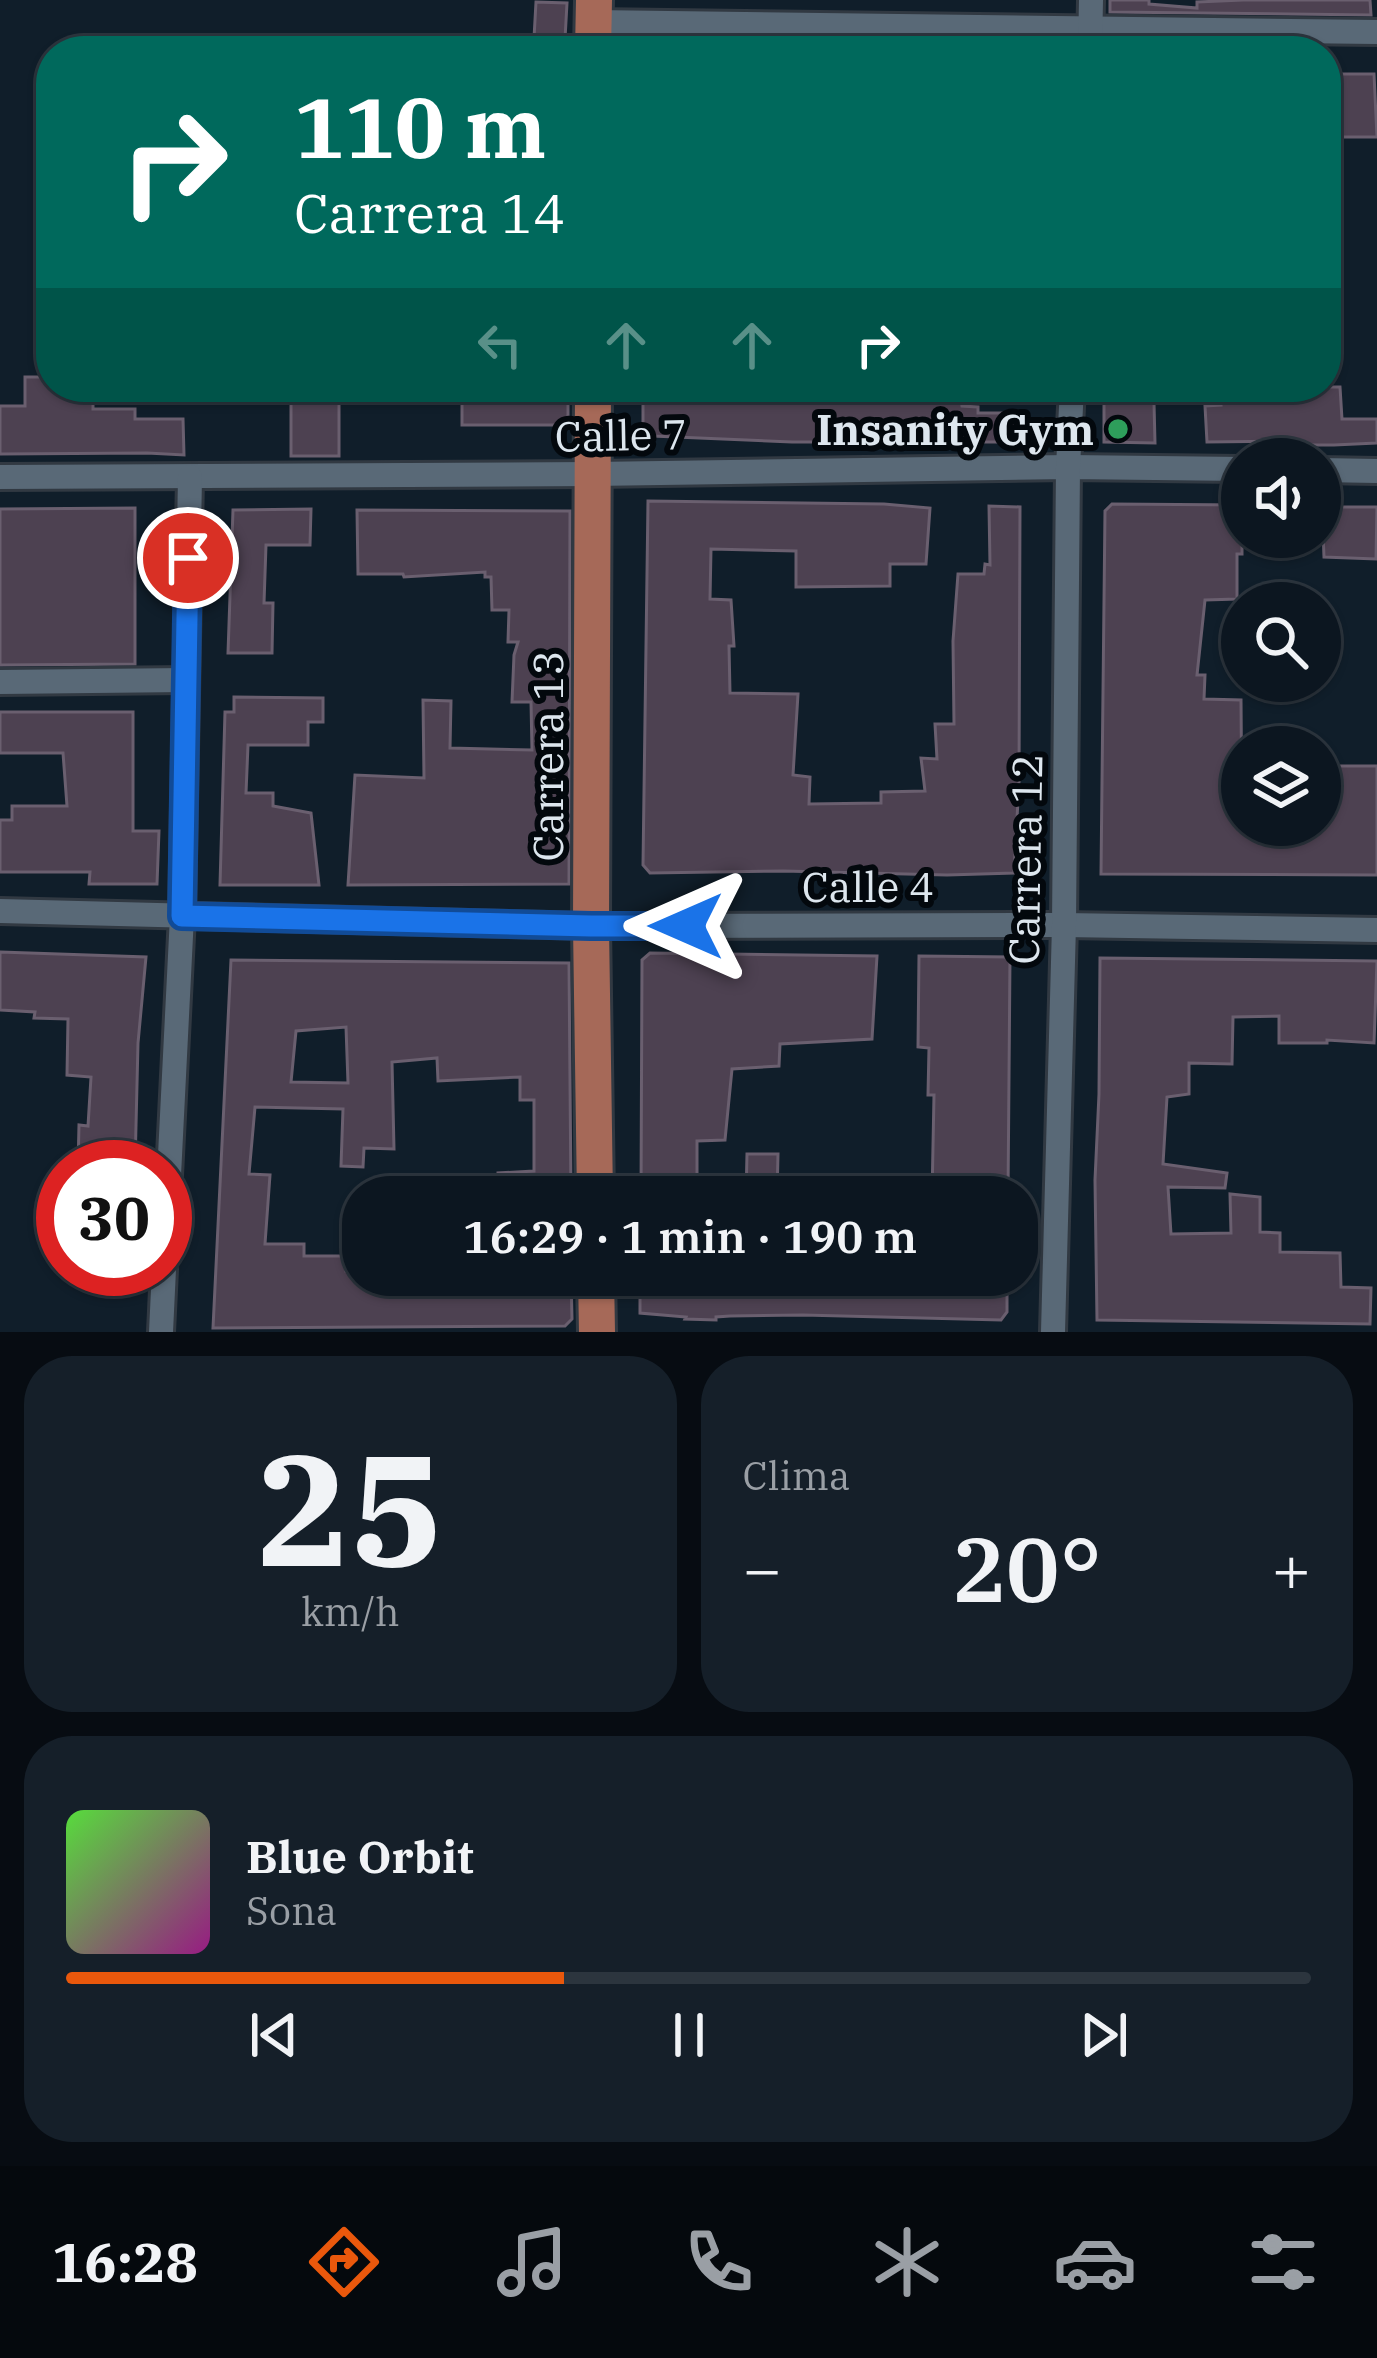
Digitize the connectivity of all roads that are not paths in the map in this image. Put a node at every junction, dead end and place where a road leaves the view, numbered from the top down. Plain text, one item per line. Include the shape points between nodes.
1 (1091, 0) edge
2 (593, 24) edge
3 (1377, 32) edge
4 (991, 36) edge
5 (1090, 36) edge
6 (1213, 36) edge
7 (593, 402) edge
8 (1071, 402) edge
9 (1068, 467) junction
10 (1221, 469) edge
11 (1341, 470) edge
12 (1377, 471) edge
13 (593, 474) junction
14 (0, 477) edge
15 (190, 477) junction
16 (186, 680) junction
17 (0, 682) edge
18 (0, 910) edge
19 (182, 916) junction
20 (1064, 925) junction
21 (591, 926) junction
22 (1377, 930) edge
23 (171, 1140) edge
24 (595, 1176) edge
25 (163, 1296) edge
26 (596, 1296) edge
27 (161, 1332) edge
28 (597, 1332) edge
29 (1053, 1332) edge

1 - 5 street
2 - 4 street
3 - 6 street
7 - 13 main road, Carrera 13
8 - 9 street, Carrera 12
9 - 10 street, Calle 7
9 - 13 street, Calle 7
9 - 20 street, Carrera 12
11 - 12 street
13 - 15 street, Calle 7
13 - 21 main road, Carrera 13
14 - 15 street, Calle 7
15 - 16 street
16 - 17 street
16 - 19 street
18 - 19 street, Calle 4
19 - 21 street, Calle 4
19 - 23 street
20 - 21 street, Calle 4
20 - 22 street, Calle 4
20 - 29 street, Carrera 12
21 - 24 main road, Carrera 13
25 - 27 street
26 - 28 main road

